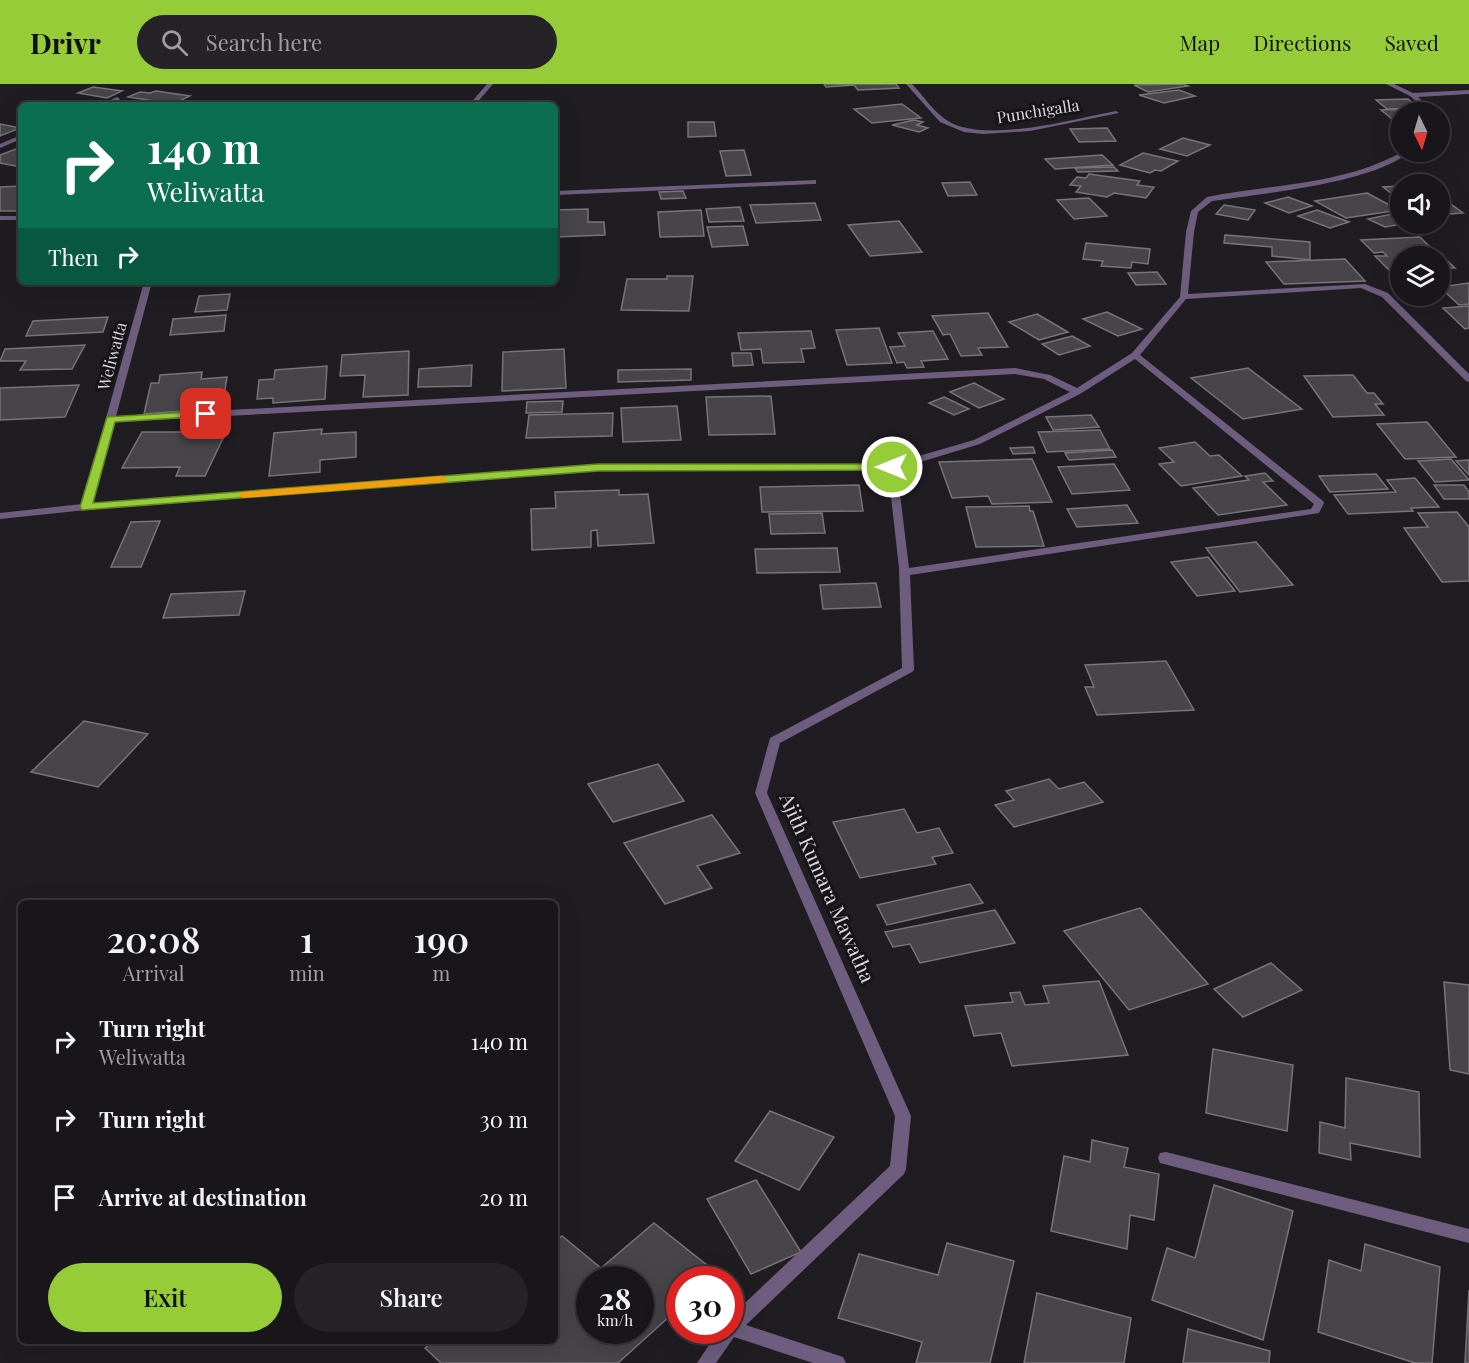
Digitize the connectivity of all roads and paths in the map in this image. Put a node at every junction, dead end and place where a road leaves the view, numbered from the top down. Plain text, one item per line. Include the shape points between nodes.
1 (490, 84) edge
2 (909, 84) edge
3 (1389, 84) edge
4 (1469, 92) edge
5 (1412, 95) junction
6 (117, 99) dead end
7 (110, 102) edge
8 (475, 102) edge
9 (1420, 102) edge
10 (1116, 113) dead end
11 (18, 139) edge
12 (0, 146) edge
13 (1390, 162) edge
14 (813, 182) dead end
15 (558, 193) edge
16 (0, 218) edge
17 (18, 218) edge
18 (147, 285) edge
19 (1184, 297) junction
20 (1135, 355) junction
21 (1469, 379) edge
22 (1077, 392) junction
23 (110, 419) junction
24 (892, 467) junction
25 (86, 507) junction
26 (0, 516) edge
27 (906, 572) junction
28 (1166, 1158) dead end
29 (1469, 1236) edge
30 (744, 1316) edge
31 (744, 1333) edge
32 (719, 1344) edge
33 (706, 1363) edge
34 (837, 1363) edge

1 - 8 street
2 - 10 street, Punchigalla via 946,124 977,133
3 - 5 street
4 - 5 street
5 - 9 street
6 - 7 street
11 - 12 street
13 - 19 street via 1355,174 1210,199 1194,210
14 - 15 street
16 - 17 street
18 - 23 street, Weliwatta
19 - 20 street
19 - 21 street via 1362,286 1385,295
20 - 22 street
20 - 27 street via 1319,503 1314,511
22 - 23 street via 1047,377 1015,371
22 - 24 street via 977,441
23 - 25 street, Weliwatta
24 - 25 street via 598,468
24 - 27 street, Ajith Kumara Mawatha
25 - 26 street
27 - 30 street, Ajith Kumara Mawatha via 908,670 774,741 761,793 903,1116 898,1169
28 - 29 street
31 - 34 street
32 - 33 street, Ajith Kumara Mawatha

